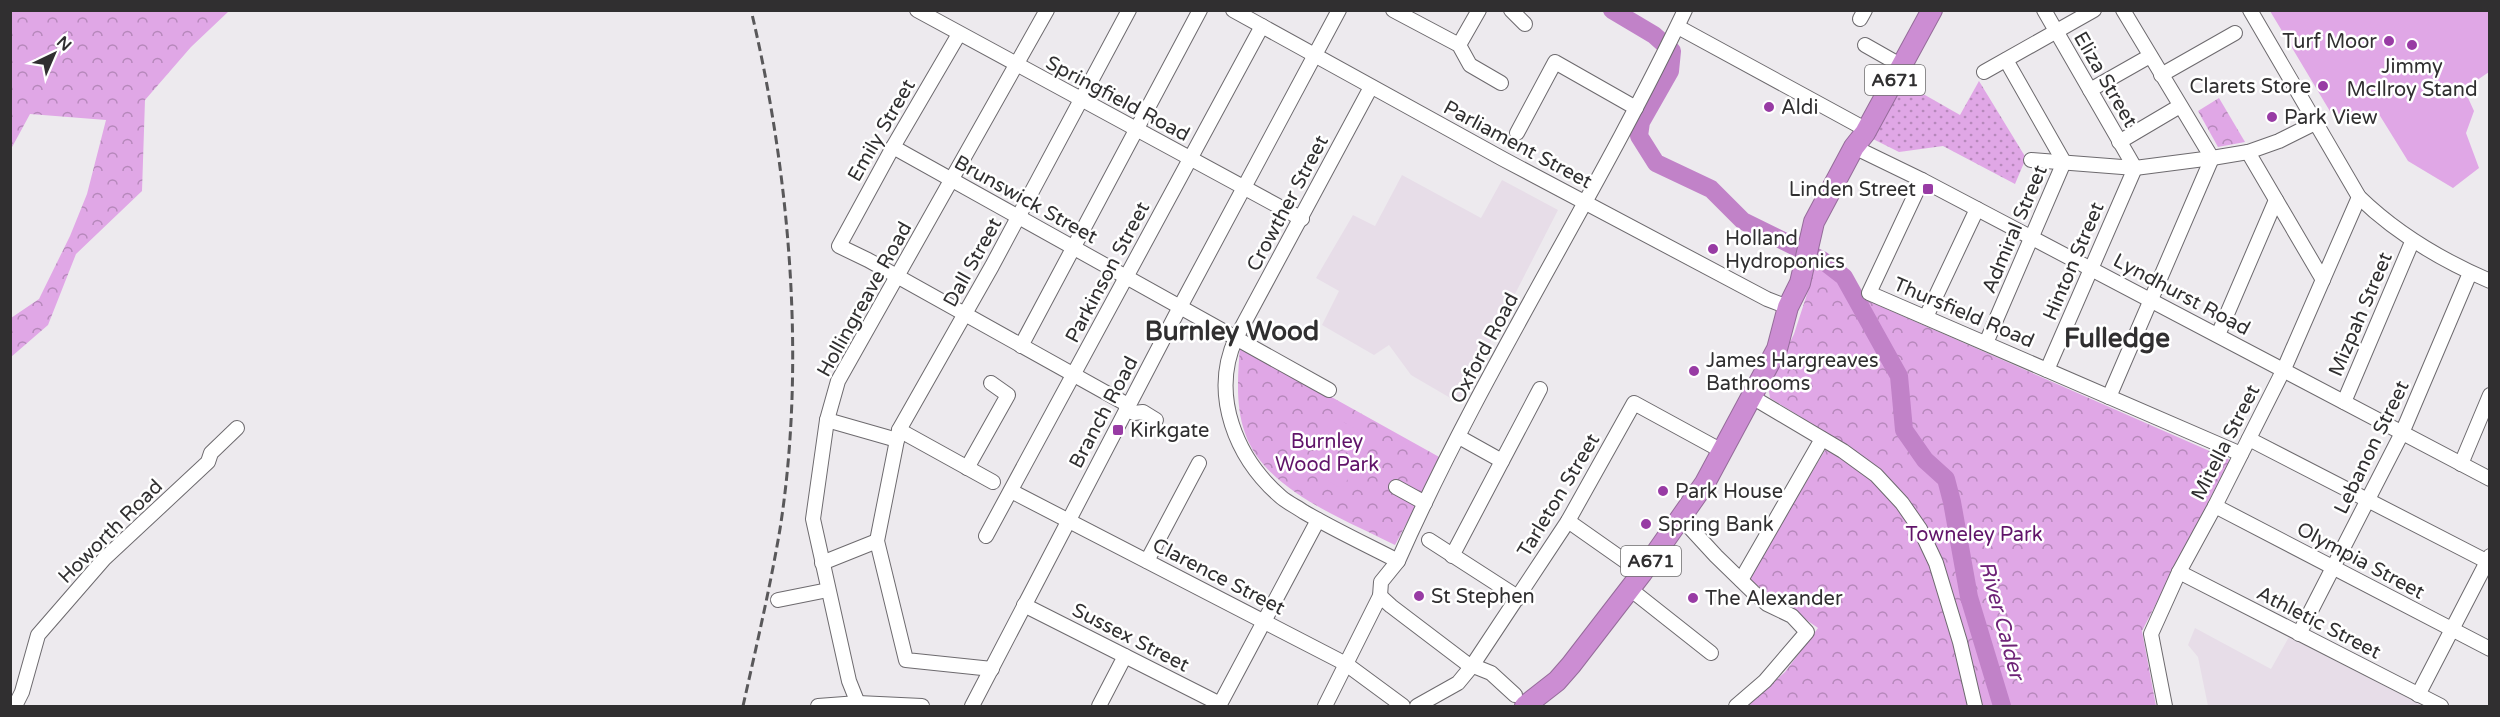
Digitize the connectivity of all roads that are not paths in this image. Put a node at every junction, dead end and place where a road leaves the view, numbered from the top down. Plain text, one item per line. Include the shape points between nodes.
1 (917, 10) edge
2 (1047, 10) edge
3 (1129, 10) edge
4 (1200, 10) edge
5 (1233, 10) edge
6 (1339, 10) edge
7 (1393, 10) edge
8 (1479, 10) edge
9 (1511, 10) edge
10 (1685, 10) edge
11 (1932, 10) edge
12 (2044, 10) edge
13 (2094, 10) edge
14 (2123, 10) edge
15 (2250, 10) edge
16 (1525, 24) dead end
17 (1262, 26) junction
18 (1676, 31) junction
19 (2056, 32) junction
20 (2235, 33) dead end
21 (959, 34) junction
22 (1459, 45) junction
23 (1865, 45) dead end
24 (2150, 56) junction
25 (1316, 57) junction
26 (2006, 60) junction
27 (1015, 65) junction
28 (1902, 66) junction
29 (1984, 72) dead end
30 (2162, 75) junction
31 (1501, 83) dead end
32 (1371, 87) junction
33 (2090, 90) junction
34 (1081, 100) junction
35 (2180, 106) junction
36 (1636, 108) junction
37 (2315, 123) junction
38 (1136, 130) junction
39 (1867, 130) junction
40 (1517, 133) dead end
41 (2120, 142) junction
42 (893, 147) junction
43 (1854, 147) junction
44 (2248, 152) junction
45 (2212, 158) junction
46 (1191, 159) junction
47 (2031, 160) dead end
48 (2064, 162) junction
49 (2135, 168) junction
50 (952, 179) junction
51 (1922, 180) junction
52 (1244, 189) junction
53 (2359, 197) junction
54 (2276, 200) junction
55 (1585, 202) junction
56 (1977, 209) junction
57 (1019, 216) junction
58 (1302, 219) junction
59 (2031, 237) junction
60 (2412, 242) junction
61 (1073, 247) junction
62 (2091, 268) junction
63 (2470, 273) junction
64 (898, 277) junction
65 (1127, 277) junction
66 (2323, 280) junction
67 (2490, 281) edge
68 (2150, 299) junction
69 (1180, 307) junction
70 (1788, 307) junction
71 (965, 314) junction
72 (1926, 317) junction
73 (2218, 335) junction
74 (1236, 338) junction
75 (1986, 343) junction
76 (1021, 346) junction
77 (2284, 369) junction
78 (2047, 370) junction
79 (1074, 375) junction
80 (990, 383) dead end
81 (1540, 389) dead end
82 (1329, 390) dead end
83 (2490, 395) edge
84 (1752, 397) junction
85 (2109, 397) junction
86 (2344, 402) junction
87 (1127, 407) junction
88 (827, 420) junction
89 (1156, 420) dead end
90 (237, 428) dead end
91 (2402, 433) junction
92 (898, 435) junction
93 (1460, 437) junction
94 (1822, 439) junction
95 (2249, 439) junction
96 (1722, 451) junction
97 (2241, 454) junction
98 (1502, 461) junction
99 (1199, 463) dead end
100 (2461, 464) junction
101 (967, 468) junction
102 (2490, 479) edge
103 (993, 482) dead end
104 (1396, 487) dead end
105 (1011, 490) junction
106 (2367, 500) junction
107 (1425, 503) junction
108 (2215, 506) junction
109 (1682, 519) junction
110 (1068, 520) junction
111 (1318, 520) junction
112 (1568, 521) junction
113 (986, 536) dead end
114 (1429, 540) dead end
115 (877, 541) junction
116 (1452, 556) junction
117 (2488, 560) edge
118 (1147, 561) junction
119 (1398, 561) junction
120 (822, 563) junction
121 (2333, 567) junction
122 (2180, 572) junction
123 (1642, 573) junction
124 (1741, 580) junction
125 (1630, 589) junction
126 (828, 590) junction
127 (1380, 596) junction
128 (1519, 598) junction
129 (778, 600) dead end
130 (1024, 605) junction
131 (1264, 622) junction
132 (2452, 629) junction
133 (2299, 633) junction
134 (2490, 649) edge
135 (1712, 653) dead end
136 (1125, 656) junction
137 (1346, 664) junction
138 (1472, 666) junction
139 (992, 669) junction
140 (2418, 695) junction
141 (1524, 703) edge
142 (859, 705) edge
143 (1220, 705) edge
144 (15, 706) edge
145 (818, 706) edge
146 (922, 706) edge
147 (972, 706) edge
148 (1099, 706) edge
149 (1325, 706) edge
150 (1403, 706) edge
151 (1417, 706) edge
152 (1736, 706) edge
153 (1975, 706) edge
154 (2165, 706) edge
155 (2441, 706) edge

1 - 21 street, Springfield Road
2 - 27 street, Hollingreave Road
3 - 34 street, Dall Street
4 - 38 street
5 - 17 street, Parliament Street
6 - 25 street, Branch Road
7 - 22 street
8 - 22 street
9 - 16 street
10 - 18 street, Oxford Road
11 - 28 highway, A671
12 - 19 street, Eliza Street
13 - 19 street
14 - 24 street
15 - 37 street
17 - 25 street, Parliament Street
17 - 46 street, Parkinson Street
18 - 36 street, Oxford Road
18 - 39 street
19 - 26 street
19 - 33 street, Eliza Street
20 - 30 street
21 - 27 street, Springfield Road
21 - 42 street, Emily Street
22 - 31 street via 1470,65
23 - 28 street
24 - 30 street
24 - 33 street
25 - 32 street, Parliament Street
25 - 52 street, Branch Road
26 - 29 street
26 - 48 street
27 - 34 street, Springfield Road
27 - 50 street, Hollingreave Road
28 - 39 highway, A671
30 - 35 street
32 - 55 street, Parliament Street
32 - 58 street, Crowther Street
33 - 41 street, Eliza Street
34 - 38 street, Springfield Road
34 - 57 street, Dall Street
35 - 41 street
35 - 45 street
36 - 40 street via 1555,62
36 - 55 street, Oxford Road
37 - 44 street
37 - 53 street
38 - 46 street, Springfield Road
38 - 61 street
39 - 43 highway, A671
41 - 49 street, Eliza Street
42 - 50 street, Brunswick Street
42 - 64 street, Emily Street via 839,246
43 - 51 street, Lyndhurst Road
43 - 70 highway, A671 via 1814,222 1800,283
44 - 45 street
44 - 54 street
45 - 49 street
45 - 68 street
46 - 52 street, Springfield Road
46 - 65 street, Parkinson Street
47 - 48 street
48 - 49 street
48 - 59 street, Admiral Street
49 - 62 street, Hinton Street
50 - 57 street, Brunswick Street
50 - 64 street, Hollingreave Road
51 - 56 street, Lyndhurst Road
51 - 72 street, Thursfield Road via 1869,293
52 - 58 street, Springfield Road
52 - 69 street, Branch Road
53 - 60 street
53 - 66 street, Mitella Street
54 - 66 street
54 - 73 street
55 - 70 street, Parliament Street
55 - 93 street, Oxford Road
56 - 59 street, Lyndhurst Road
56 - 72 street
57 - 61 street, Brunswick Street
57 - 71 street, Dall Street
58 - 74 street, Crowther Street
59 - 62 street, Lyndhurst Road
59 - 75 street, Admiral Street
60 - 63 street
60 - 86 street, Mizpah Street
61 - 65 street, Brunswick Street
61 - 76 street
62 - 68 street, Lyndhurst Road
62 - 78 street, Hinton Street
63 - 67 street
63 - 91 street, Lebanon Street
64 - 71 street
64 - 88 street, Hollingreave Road via 838,381
65 - 69 street, Brunswick Street
65 - 79 street, Parkinson Street
66 - 77 street, Mitella Street
68 - 73 street, Lyndhurst Road
68 - 85 street
69 - 74 street, Brunswick Street
69 - 87 street, Branch Road
70 - 84 highway, A671 via 1777,349
71 - 76 street
71 - 92 street, Dall Street
72 - 75 street, Thursfield Road
73 - 77 street, Lyndhurst Road
74 - 82 street, Brunswick Street
74 - 111 street, Crowther Street via 1229,353 1225,393 1230,423 1239,443 1259,475 1282,499
75 - 78 street, Thursfield Road
76 - 79 street
77 - 86 street, Lyndhurst Road
77 - 95 street, Mitella Street
78 - 85 street, Thursfield Road
79 - 87 street
79 - 105 street, Parkinson Street
80 - 101 street via 1008,395
81 - 98 street
83 - 100 street
84 - 94 street
84 - 96 highway, A671
85 - 97 street, Thursfield Road
86 - 91 street, Lyndhurst Road
87 - 89 street
87 - 110 street, Branch Road
88 - 92 street
88 - 120 street, Hollingreave Road via 813,519
90 - 144 street, Howorth Road via 211,453 208,462 104,559 38,635
91 - 100 street, Lyndhurst Road
91 - 106 street, Lebanon Street
92 - 101 street
92 - 115 street, Dall Street
93 - 98 street
93 - 107 street, Oxford Road
94 - 124 street
94 - 153 street via 1876,475 1920,529 1936,563
95 - 97 street, Mitella Street
95 - 106 street
96 - 109 highway, A671
96 - 112 street, Tarleton Street via 1634,404
97 - 108 street, Mitella Street
98 - 116 street
99 - 118 street
100 - 102 street, Lyndhurst Road
101 - 103 street
104 - 107 street
105 - 110 street, Clarence Street
105 - 113 street, Parkinson Street
106 - 117 street
106 - 121 street, Lebanon Street
107 - 119 street, Oxford Road
108 - 121 street, Olympia Street
108 - 122 street, Mitella Street
109 - 123 highway, A671
109 - 124 street
110 - 118 street, Clarence Street
110 - 130 street, Branch Road
111 - 119 street, Crowther Street
111 - 131 street
112 - 123 street
112 - 128 street, Tarleton Street
114 - 116 street
115 - 120 street
115 - 139 street via 906,660
116 - 128 street
117 - 132 street
118 - 131 street, Clarence Street
119 - 127 street, Oxford Road via 1381,582
120 - 126 street, Hollingreave Road
121 - 132 street, Olympia Street
121 - 133 street, Lebanon Street
122 - 133 street, Athletic Street
122 - 154 street, Mitella Street via 2151,634
123 - 125 highway, A671
124 - 152 street via 1767,604 1792,616 1807,632 1765,681
125 - 135 street
125 - 141 highway, A671 via 1557,681
126 - 129 street
126 - 142 street, Hollingreave Road via 849,681
127 - 137 street, Oxford Road
127 - 138 street
128 - 138 street, Tarleton Street
130 - 136 street, Sussex Street
130 - 139 street, Branch Road
131 - 137 street, Clarence Street
131 - 143 street
132 - 134 street, Olympia Street
132 - 140 street
133 - 140 street, Athletic Street
136 - 143 street, Sussex Street
136 - 148 street
137 - 149 street, Oxford Road
137 - 150 street, Clarence Street
138 - 141 street via 1491,673
138 - 151 street, Tarleton Street via 1458,684
139 - 147 street, Branch Road
140 - 155 street, Athletic Street
142 - 145 street
142 - 146 street

